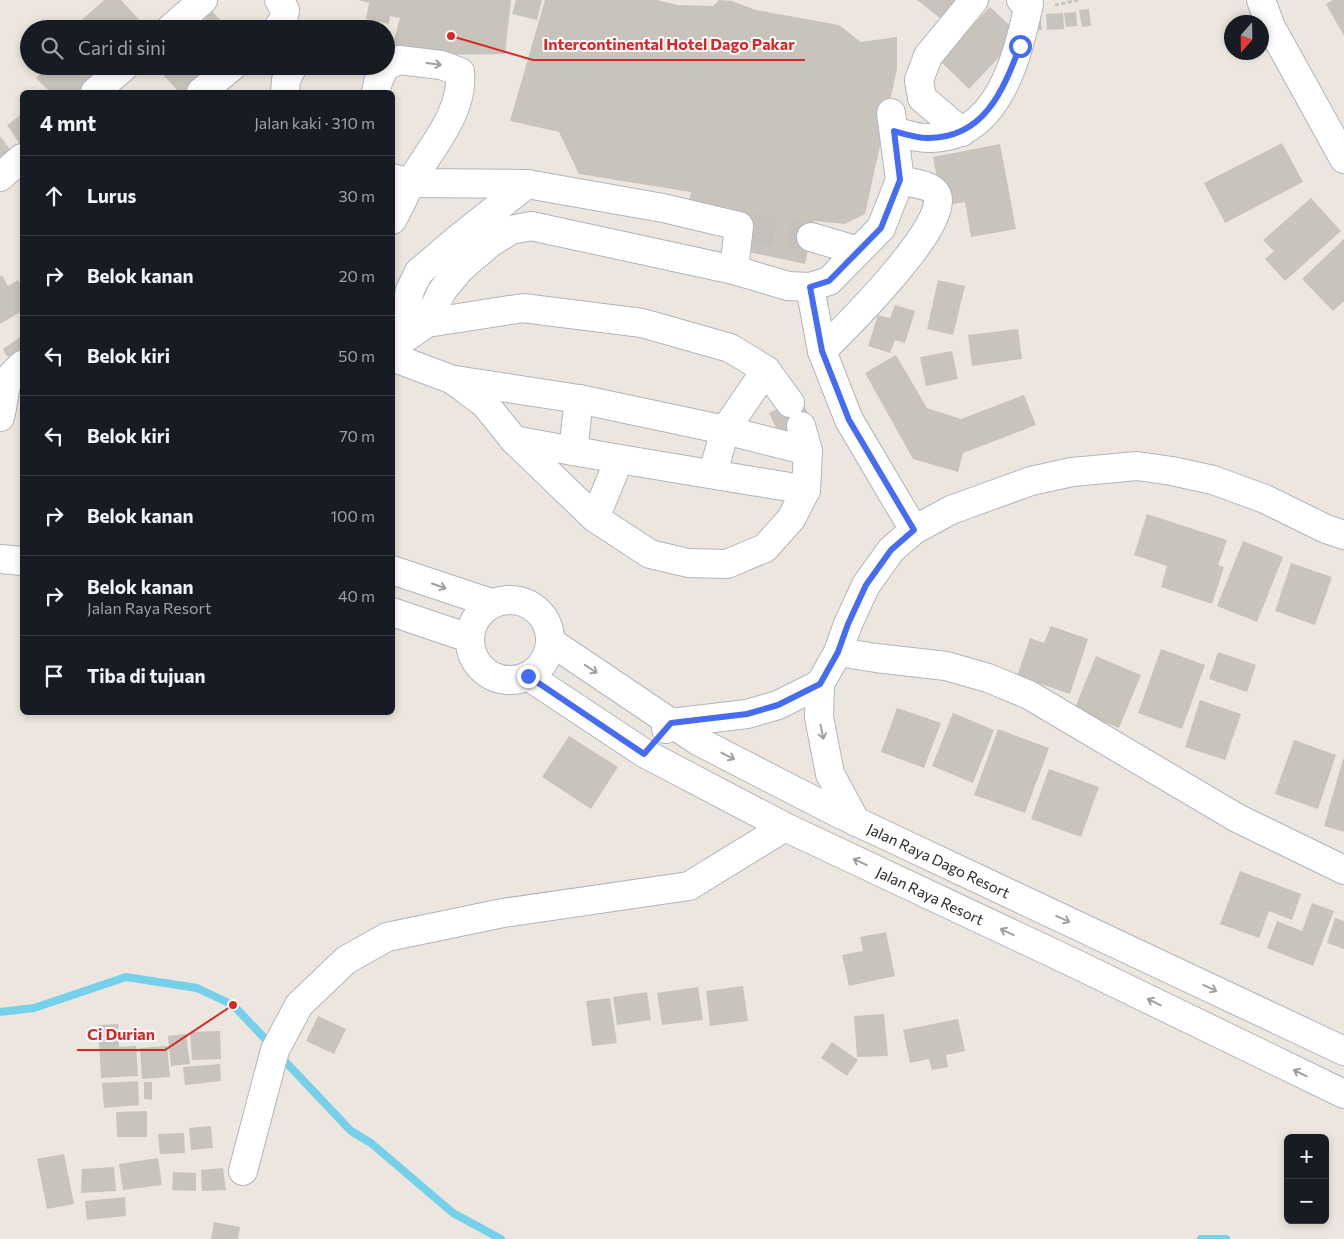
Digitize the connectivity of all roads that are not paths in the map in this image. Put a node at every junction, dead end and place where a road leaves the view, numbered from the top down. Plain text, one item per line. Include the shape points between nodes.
1 (204, 0) edge
2 (279, 0) edge
3 (974, 0) edge
4 (1022, 0) edge
5 (1261, 0) edge
6 (181, 20) edge
7 (283, 20) edge
8 (395, 62) edge
9 (115, 75) edge
10 (222, 75) edge
11 (288, 75) edge
12 (382, 75) edge
13 (97, 90) edge
14 (203, 90) edge
15 (285, 90) edge
16 (376, 90) edge
17 (962, 132) junction
18 (1344, 159) edge
19 (20, 160) edge
20 (0, 177) edge
21 (402, 180) edge
22 (900, 180) junction
23 (528, 184) junction
24 (395, 208) edge
25 (811, 237) tunnel mouth
26 (858, 251) junction
27 (734, 270) junction
28 (810, 287) junction
29 (427, 323) junction
30 (397, 347) edge
31 (822, 351) junction
32 (20, 367) edge
33 (766, 370) junction
34 (453, 380) junction
35 (579, 399) junction
36 (0, 417) edge
37 (800, 427) junction
38 (724, 430) junction
39 (514, 440) junction
40 (573, 451) junction
41 (620, 460) junction
42 (713, 473) junction
43 (806, 490) junction
44 (595, 518) junction
45 (914, 530) junction
46 (1344, 535) edge
47 (0, 559) edge
48 (20, 561) edge
49 (395, 571) edge
50 (491, 603) junction
51 (395, 613) edge
52 (470, 638) junction
53 (550, 642) junction
54 (838, 652) junction
55 (528, 676) junction
56 (820, 684) junction
57 (671, 723) junction
58 (644, 754) junction
59 (856, 822) junction
60 (785, 827) junction
61 (1344, 870) edge
62 (1344, 1051) edge
63 (1344, 1094) edge
64 (244, 1171) dead end

1 - 6 street
2 - 7 street via 285,10
3 - 17 street via 928,56 919,80 922,98
4 - 17 street via 1029,4 1020,46 1007,79 985,115
5 - 18 street via 1271,27
8 -> 21 street via 441,65 460,72 461,86 454,110
9 - 13 street
10 - 14 street
11 - 15 street
12 - 16 street
17 - 22 street via 926,138 892,122
19 - 20 street
21 - 23 street
21 - 24 street
22 - 26 street via 881,228
22 - 31 street via 931,188 937,194 939,203 932,222 875,296
23 - 27 street via 743,226
23 - 30 street via 420,272 410,290
25 - 26 street
26 - 28 street via 829,281
27 - 28 street via 788,286
27 - 29 street via 532,226 511,230 490,242 460,268 442,291
28 - 31 street
29 - 30 street
29 - 33 street via 523,308 642,323 730,348
30 - 34 street
31 - 45 street via 849,420
32 - 36 street via 4,384
33 - 37 street
33 - 38 street
34 - 35 street
34 - 39 street via 485,404
35 - 38 street
35 - 40 street
37 - 38 street
37 - 43 street
38 - 42 street
39 - 40 street
39 - 44 street
40 - 41 street
41 - 42 street
41 - 44 street
42 - 43 street
43 - 44 street via 791,519 765,548 727,564 688,563 650,554
45 - 46 street via 951,510 1031,481 1072,472 1137,466 1214,480
45 - 54 street via 891,550 866,585
47 - 48 street
49 -> 50 street
50 - 52 street via 476,618
50 - 53 street via 514,599 536,608 549,628
51 - 52 street
52 - 55 street via 471,652 488,674 515,680
53 - 55 street via 540,667
53 -> 57 street, Jalan Raya Dago Resort
54 - 56 street
54 - 61 street via 946,666 988,678 1028,695 1237,818
55 - 58 street, Jalan Raya Resort
56 - 57 street via 778,705 747,714
56 -> 59 street via 819,717 830,774
57 - 58 street
57 -> 59 street, Jalan Raya Dago Resort via 698,741
58 - 60 street, Jalan Raya Resort
59 -> 62 street, Jalan Raya Dago Resort
63 -> 60 street, Jalan Raya Resort
60 - 64 street via 689,886 502,913 387,937 346,960 299,1005 275,1050

